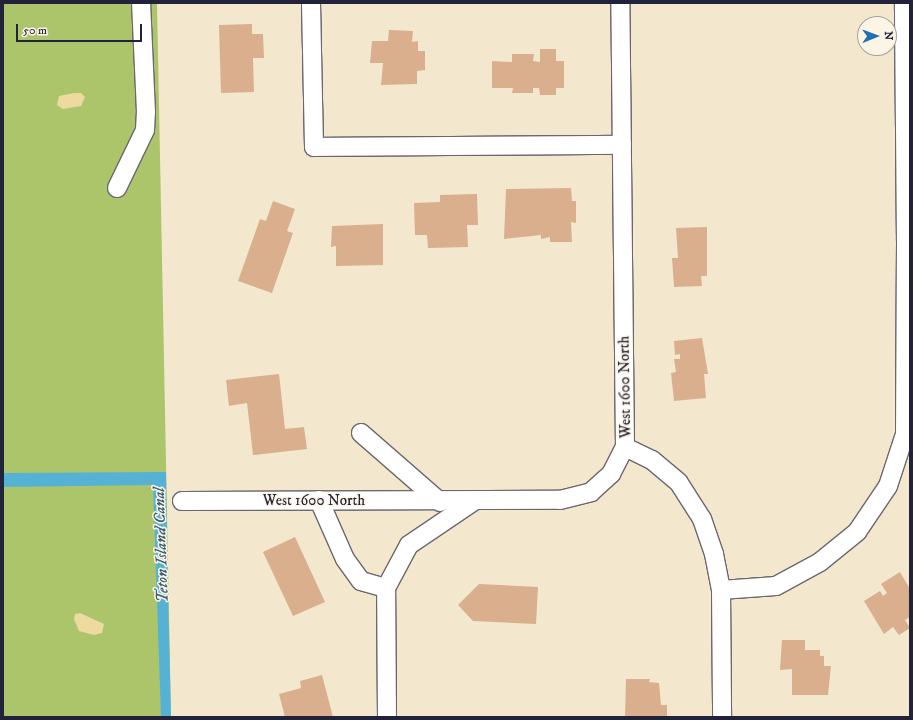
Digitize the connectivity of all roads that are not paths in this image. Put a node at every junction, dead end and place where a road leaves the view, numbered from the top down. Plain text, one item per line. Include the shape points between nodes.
1 (141, 3) edge
2 (311, 3) edge
3 (620, 3) edge
4 (904, 3) edge
5 (622, 145) junction
6 (117, 188) dead end
7 (908, 243) edge
8 (361, 433) dead end
9 (625, 447) junction
10 (319, 500) junction
11 (182, 501) dead end
12 (474, 501) junction
13 (440, 502) junction
14 (386, 588) junction
15 (722, 590) junction
16 (387, 717) edge
17 (722, 717) edge

1 - 6 street via 145,130
2 - 5 street via 314,147
3 - 5 street, West 1600 North
4 - 7 street
5 - 9 street, West 1600 North
7 - 15 street via 904,434 888,486 857,532 820,562 776,586
8 - 13 street
9 - 12 street, West 1600 North via 611,474 591,492 560,500
9 - 15 street via 652,460 678,483 702,519 714,554
10 - 11 street, West 1600 North
10 - 13 street, West 1600 North
10 - 14 street via 346,559 361,581
12 - 13 street, West 1600 North
12 - 14 street via 410,545
14 - 16 street
15 - 17 street

